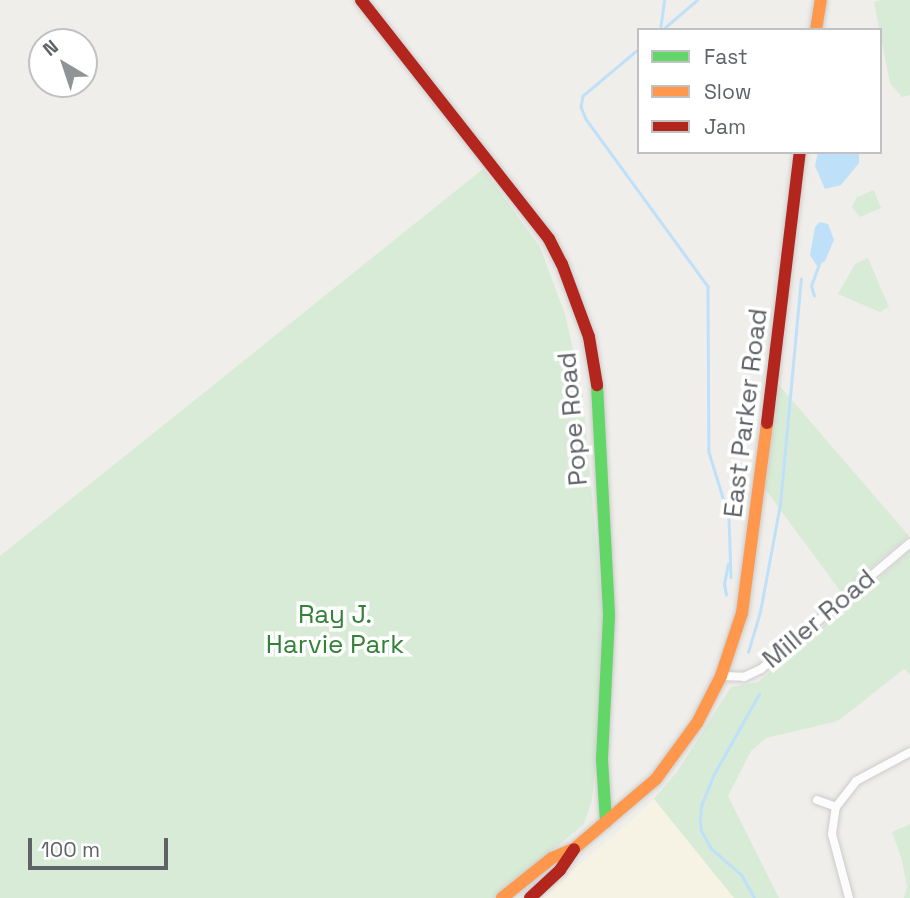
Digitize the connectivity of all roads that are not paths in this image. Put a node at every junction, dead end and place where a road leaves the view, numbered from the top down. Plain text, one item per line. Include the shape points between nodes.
1 (361, 0) edge
2 (821, 0) edge
3 (816, 28) edge
4 (800, 154) edge
5 (910, 543) edge
6 (721, 676) junction
7 (910, 752) edge
8 (817, 800) dead end
9 (836, 807) junction
10 (606, 822) junction
11 (575, 848) junction
12 (502, 898) edge
13 (530, 898) edge
14 (849, 898) edge

1 - 10 main road, Pope Road via 549,239 589,337 598,393 610,616 602,760
2 - 3 main road
4 - 6 main road, East Parker Road via 748,578 742,613
5 - 6 street, Miller Road via 761,669 744,677
6 - 10 main road, East Parker Road via 697,723 666,767
7 - 9 street via 856,781
8 - 9 street
9 - 14 street via 832,834
10 - 11 main road, East Parker Road
11 - 12 main road via 552,858
11 - 13 main road via 560,870

